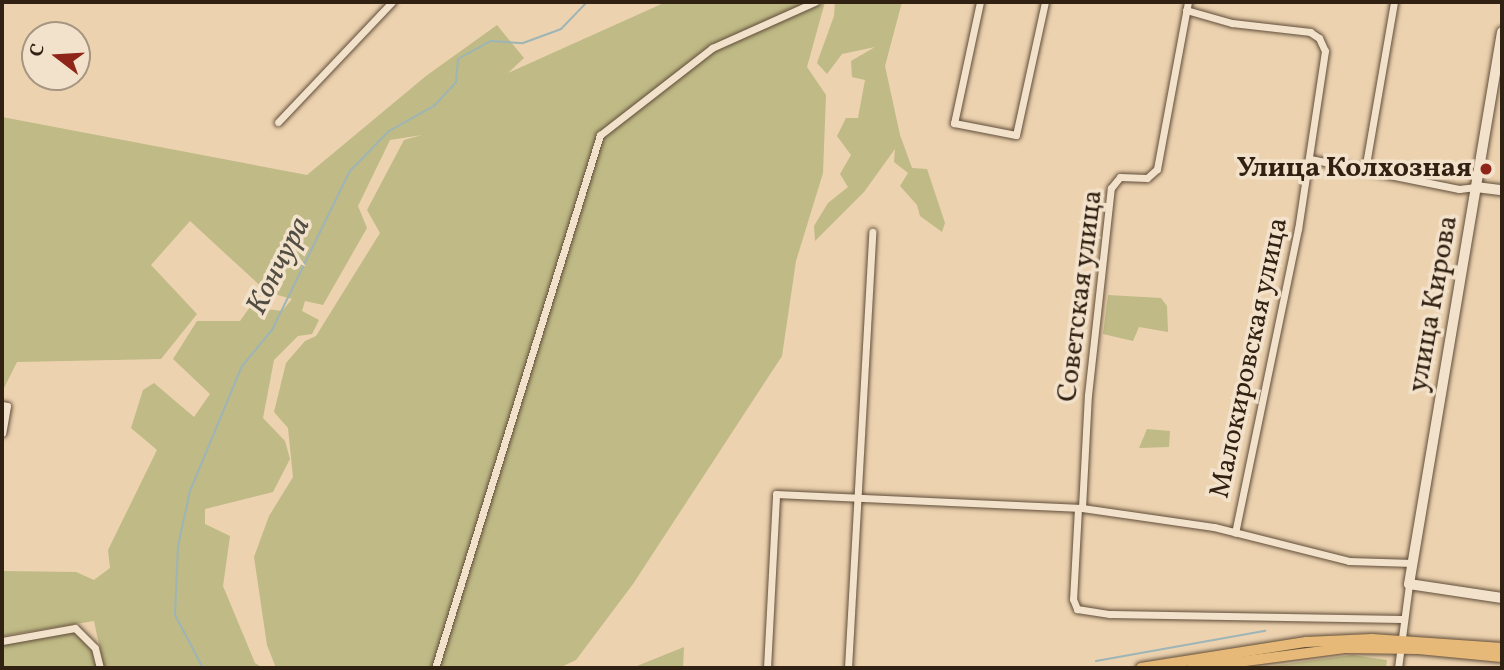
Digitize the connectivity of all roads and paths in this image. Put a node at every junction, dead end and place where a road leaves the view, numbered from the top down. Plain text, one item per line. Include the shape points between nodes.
1 (815, 2) edge
2 (980, 2) edge
3 (1045, 2) edge
4 (1394, 2) edge
5 (389, 3) edge
6 (1187, 6) edge
7 (1502, 32) edge
8 (278, 122) dead end
9 (1310, 159) junction
10 (1365, 170) junction
11 (1476, 187) junction
12 (1502, 190) edge
13 (872, 232) dead end
14 (2, 405) edge
15 (2, 433) edge
16 (856, 498) junction
17 (1080, 508) junction
18 (1235, 533) junction
19 (1413, 563) junction
20 (1409, 584) junction
21 (1502, 598) edge
22 (1402, 619) junction
23 (2, 641) edge
24 (1400, 644) junction
25 (1502, 648) edge
26 (1502, 657) edge
27 (100, 668) edge
28 (435, 668) edge
29 (767, 668) edge
30 (848, 668) edge
31 (1141, 668) edge
32 (1192, 668) edge
33 (1398, 668) edge

1 - 28 street via 712,48 600,135
2 - 3 street via 954,123 1016,135
4 - 10 street
5 - 8 street
6 - 9 street, Малокировская улица via 1232,23 1310,32 1319,38 1325,51
6 - 17 street, Советская улица via 1157,169 1147,178 1120,177 1111,188
7 - 11 street, улица Кирова
9 - 10 street
9 - 18 street, Малокировская улица
10 - 11 street via 1459,189
11 - 12 street
11 - 19 street, улица Кирова
13 - 16 street
14 - 15 street via 7,406
16 - 17 street, Малокировская улица
16 - 29 street, Малокировская улица via 776,494
16 - 30 street
17 - 18 street, Малокировская улица
17 - 22 street via 1073,599 1077,608 1110,614
18 - 19 street, Малокировская улица via 1349,561
19 - 20 street, улица Кирова
20 - 21 street
20 - 22 street
22 - 24 street
23 - 27 street via 75,628 95,648
24 - 25 main road
24 - 26 main road
24 - 31 main road via 1306,642
24 - 32 main road via 1278,654
24 - 33 street

